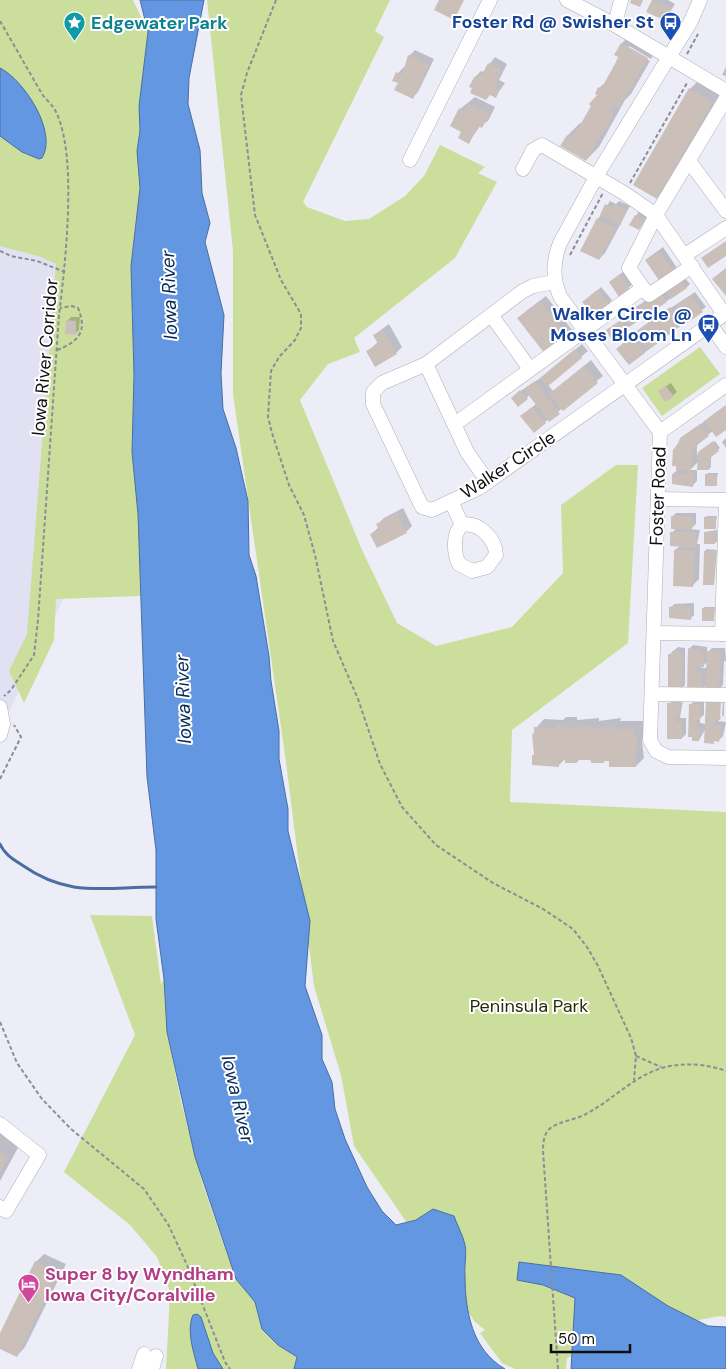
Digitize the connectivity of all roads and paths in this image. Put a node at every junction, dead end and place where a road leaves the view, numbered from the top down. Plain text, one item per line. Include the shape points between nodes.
1 (276, 0) edge
2 (490, 0) edge
3 (567, 0) edge
4 (621, 0) edge
5 (700, 0) edge
6 (0, 21) edge
7 (615, 25) junction
8 (669, 58) junction
9 (688, 82) dead end
10 (726, 91) edge
11 (726, 98) edge
12 (410, 160) dead end
13 (689, 160) junction
14 (523, 169) dead end
15 (602, 180) junction
16 (628, 186) dead end
17 (726, 211) edge
18 (656, 215) junction
19 (726, 228) edge
20 (0, 251) edge
21 (570, 255) dead end
22 (688, 261) junction
23 (65, 272) junction
24 (554, 282) junction
25 (643, 288) junction
26 (60, 308) junction
27 (725, 314) edge
28 (491, 315) junction
29 (710, 324) junction
30 (584, 329) junction
31 (726, 347) edge
32 (57, 350) junction
33 (426, 364) junction
34 (530, 370) junction
35 (625, 384) junction
36 (726, 385) edge
37 (455, 424) junction
38 (660, 432) junction
39 (488, 482) junction
40 (658, 499) junction
41 (451, 501) junction
42 (726, 501) edge
43 (462, 525) dead end
44 (725, 568) edge
45 (654, 633) junction
46 (724, 634) edge
47 (652, 694) junction
48 (726, 695) edge
49 (0, 700) edge
50 (1, 713) edge
51 (0, 735) edge
52 (726, 758) edge
53 (0, 779) edge
54 (0, 1022) edge
55 (636, 1056) junction
56 (663, 1068) junction
57 (726, 1071) edge
58 (634, 1080) junction
59 (0, 1124) edge
60 (0, 1207) edge
61 (151, 1360) edge
62 (139, 1369) edge
63 (230, 1369) edge
64 (558, 1369) edge

1 - 55 path via 241,96 255,215 281,280 301,314 301,328 295,340 271,371 268,416 289,485 304,515 316,555 333,640 380,764 402,808 436,846 573,929 598,966
2 - 12 street
3 - 7 street
4 - 7 street
5 - 8 street, Foster Road
6 - 23 path, Iowa River Corridor via 59,119 68,174
7 - 8 street
8 - 10 street
8 - 15 street, Foster Road
9 - 16 path
11 - 13 street
13 - 17 street
13 - 18 street
14 - 15 street via 534,150 542,145
15 - 18 street
15 - 21 path
15 - 24 street, Foster Road via 555,256
18 - 22 street
18 - 25 street via 629,268
19 - 22 street
20 - 23 path
22 - 25 street via 649,295
22 - 27 street
23 - 26 path, Iowa River Corridor
24 - 28 street, Walker Circle via 533,286
24 - 30 street, Foster Road via 561,298
25 - 30 street
26 - 32 path, Iowa River Corridor
26 - 32 path via 78,308 80,333 74,343
27 - 29 street, Walker Circle
28 - 33 street, Walker Circle
28 - 34 street
29 - 31 street
29 - 35 street, Walker Circle
30 - 34 street
30 - 35 street, Foster Road
32 - 49 path, Iowa River Corridor via 34,655 11,690
33 - 37 street
33 - 41 street, Walker Circle via 377,386 371,397 420,506 432,510
34 - 37 street
35 - 38 street, Foster Road
35 - 39 street, Walker Circle
36 - 38 street
37 - 39 street via 467,452
38 - 40 street, Foster Road
39 - 41 street, Walker Circle
40 - 42 street
40 - 45 street, Foster Road
41 - 43 street
42 - 44 street
44 - 46 street
45 - 46 street
45 - 47 street, Foster Road
47 - 48 street
47 - 52 street, Foster Road via 650,740 656,751 668,757
50 - 51 street
50 - 53 path via 16,726 20,737
54 - 63 path via 17,1063 42,1099 71,1129 144,1189 168,1224 224,1362
55 - 56 path
55 - 58 path
56 - 57 path via 692,1064
56 - 58 path
58 - 64 path via 601,1106 551,1127 543,1140
59 - 60 street via 39,1155 6,1210
61 - 62 street

